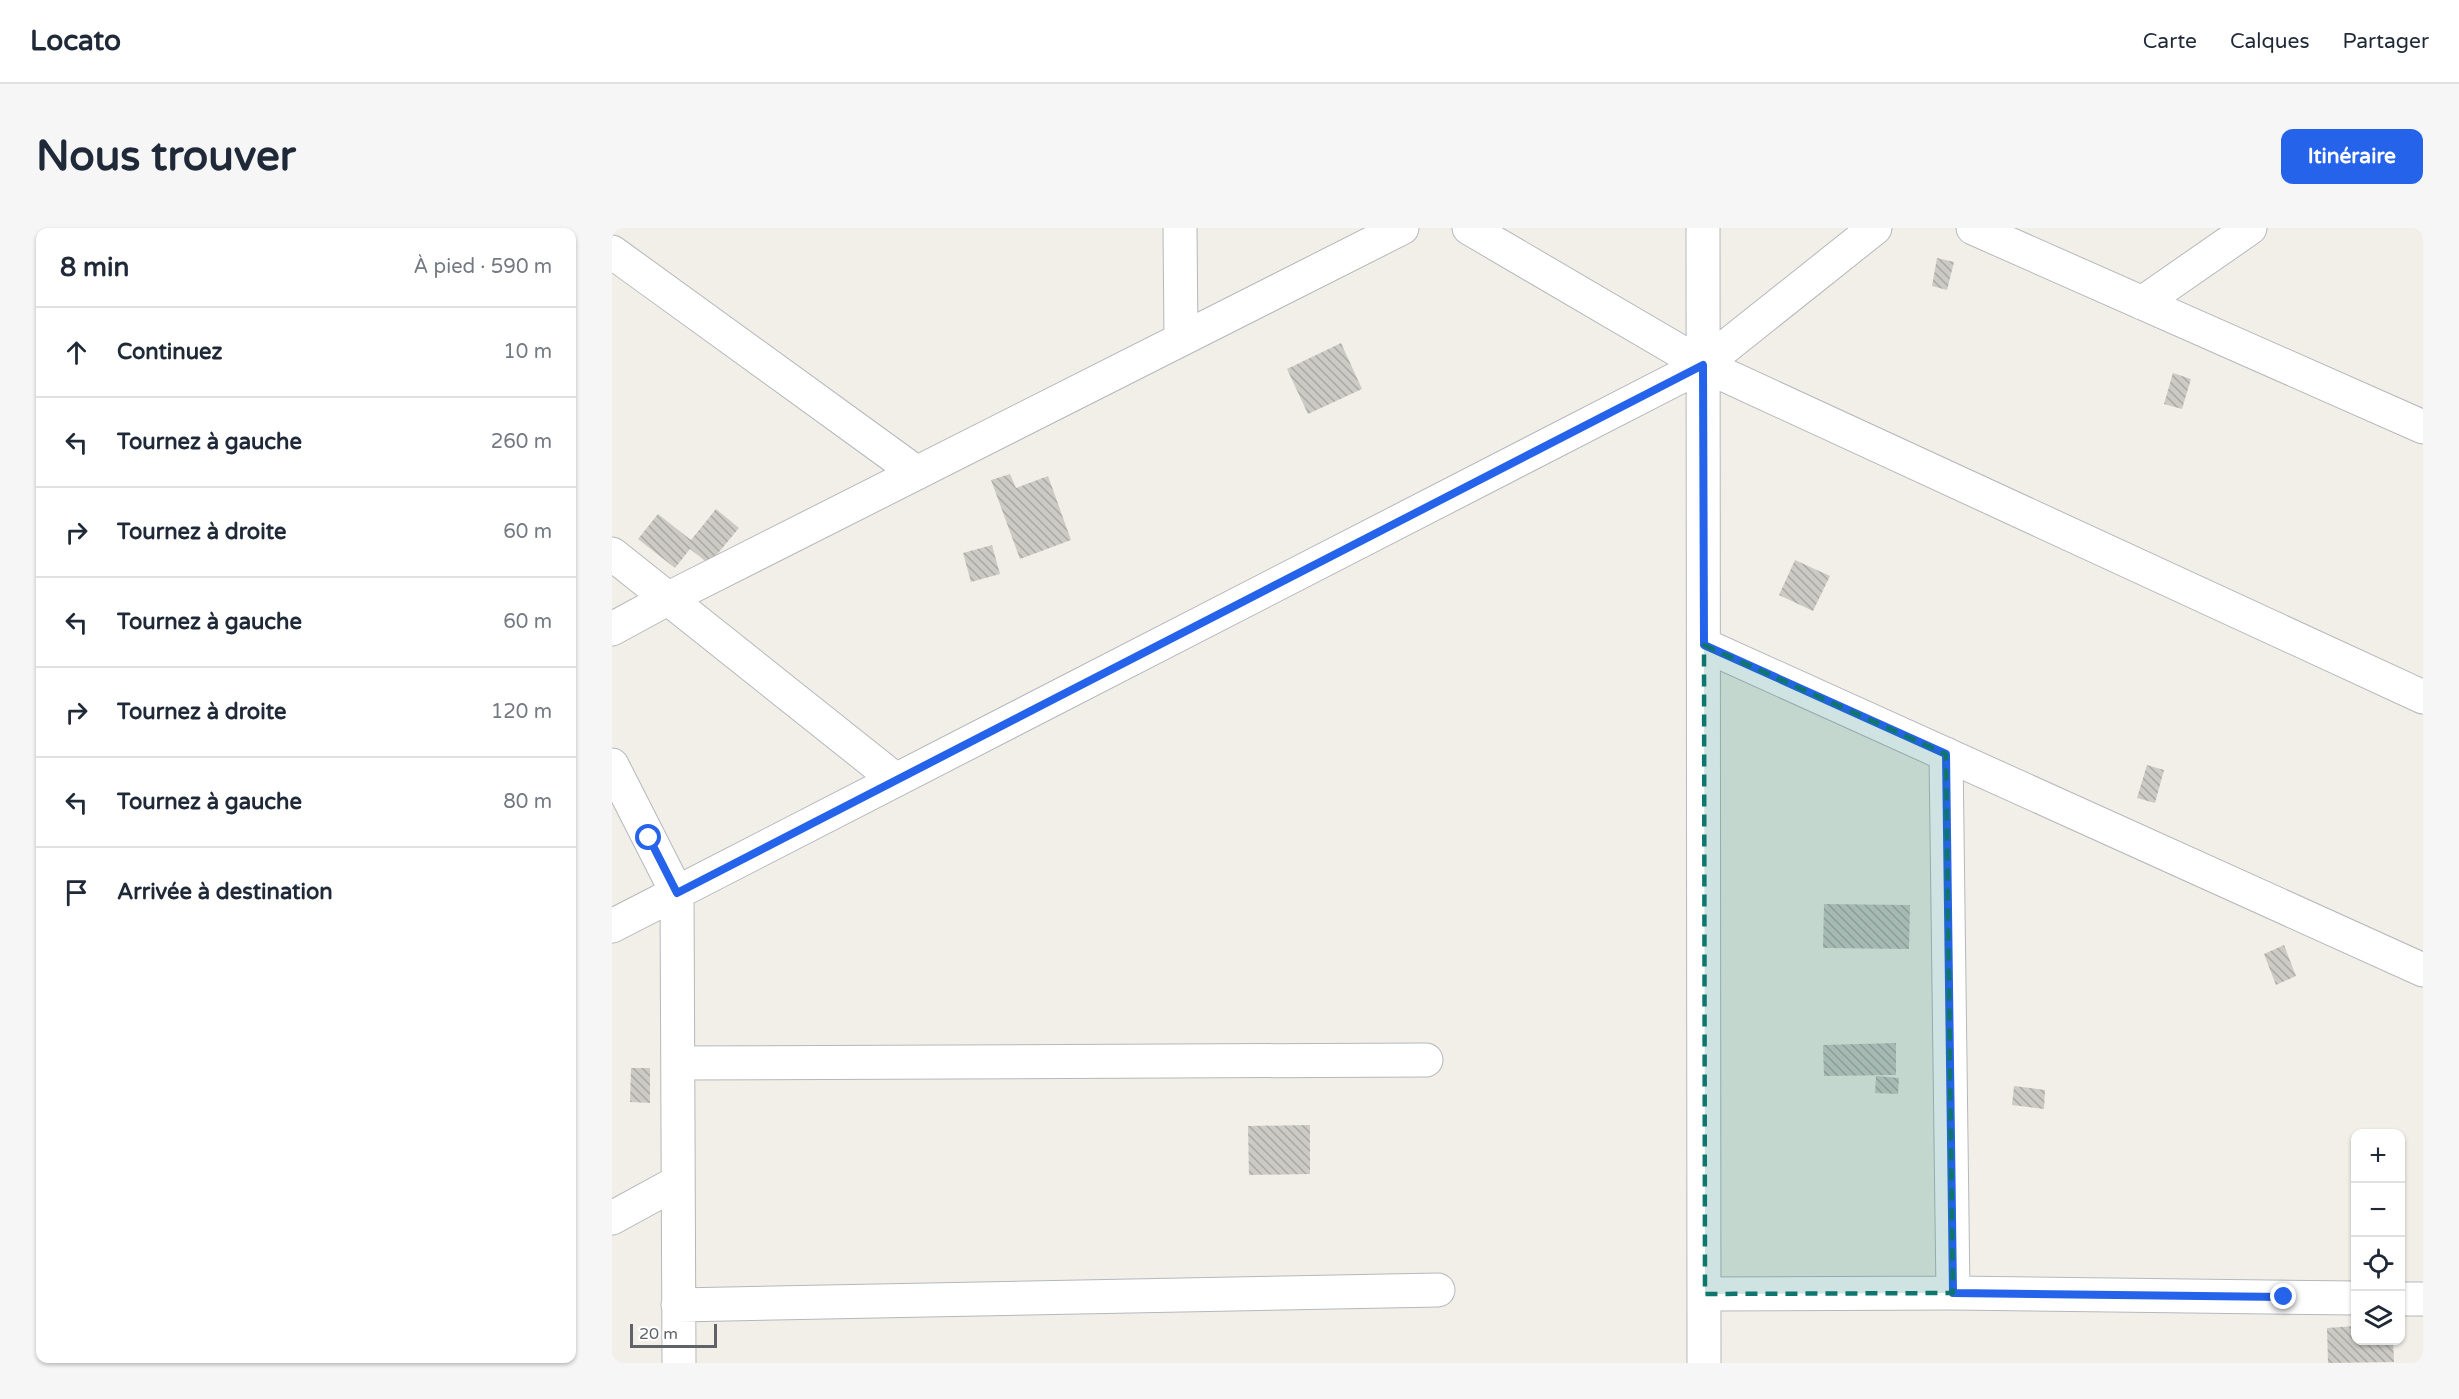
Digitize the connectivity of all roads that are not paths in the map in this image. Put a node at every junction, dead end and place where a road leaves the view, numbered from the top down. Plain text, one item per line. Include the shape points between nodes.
1 (1180, 228) edge
2 (1402, 228) edge
3 (1469, 228) edge
4 (1703, 228) edge
5 (1875, 228) edge
6 (1973, 228) edge
7 (2250, 228) edge
8 (612, 252) edge
9 (2142, 303) junction
10 (1181, 339) junction
11 (1703, 365) junction
12 (2423, 427) edge
13 (917, 473) junction
14 (612, 554) edge
15 (669, 598) junction
16 (612, 629) edge
17 (1704, 645) junction
18 (2423, 697) edge
19 (1946, 754) junction
20 (612, 765) edge
21 (896, 780) junction
22 (677, 893) junction
23 (612, 926) edge
24 (2423, 970) edge
25 (1426, 1060) dead end
26 (678, 1063) junction
27 (676, 1183) junction
28 (612, 1218) edge
29 (1438, 1290) dead end
30 (1953, 1293) junction
31 (1705, 1294) junction
32 (2351, 1298) edge
33 (2405, 1299) edge
34 (2423, 1299) edge
35 (678, 1305) junction
36 (679, 1363) edge
37 (1704, 1363) edge

1 - 10 street
2 - 10 street
3 - 11 street
4 - 11 street
5 - 11 street
6 - 9 street
7 - 9 street
8 - 13 street
9 - 12 street
10 - 13 street
11 - 17 street
11 - 18 street
11 - 21 street
13 - 15 street
14 - 15 street
15 - 16 street
15 - 21 street
17 - 19 street
17 - 31 street
19 - 24 street
19 - 30 street
20 - 22 street
21 - 22 street
22 - 23 street
22 - 26 street
25 - 26 street
26 - 27 street
27 - 28 street
27 - 35 street
29 - 35 street
30 - 31 street
30 - 32 street
31 - 37 street
33 - 34 street
35 - 36 street

